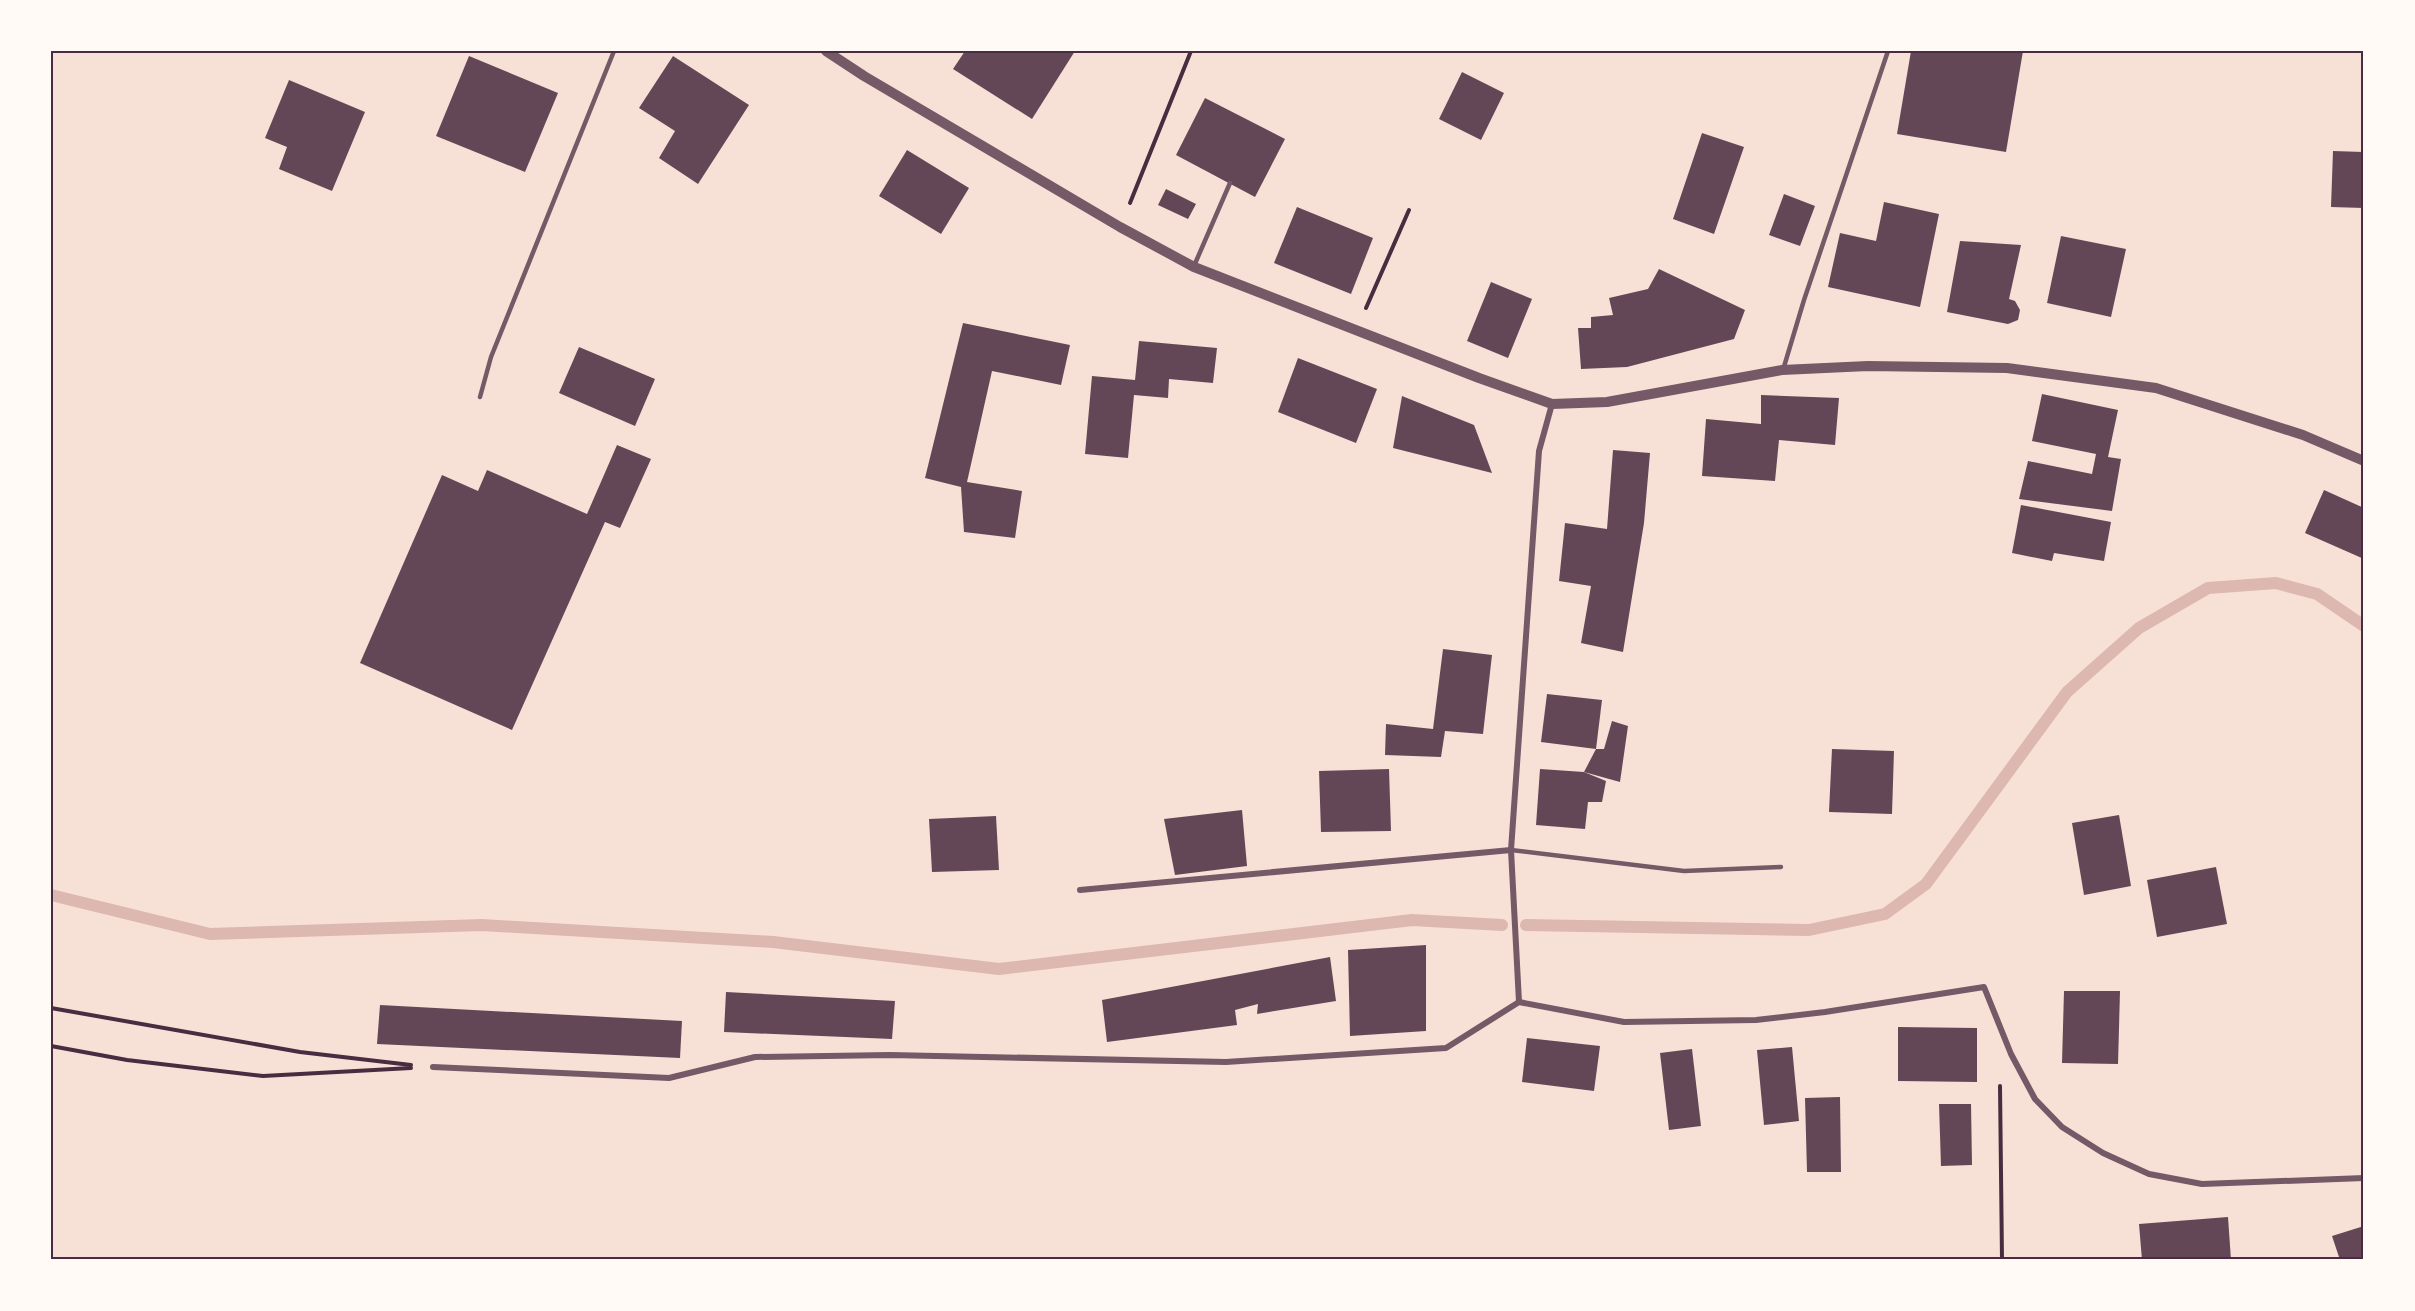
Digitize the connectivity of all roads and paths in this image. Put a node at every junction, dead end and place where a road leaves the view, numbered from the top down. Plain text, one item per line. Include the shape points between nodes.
1 (614, 51) edge
2 (826, 51) edge
3 (1191, 51) edge
4 (1888, 51) edge
5 (1230, 183) dead end
6 (1409, 210) dead end
7 (1120, 227) junction
8 (1194, 267) junction
9 (1356, 330) junction
10 (1782, 370) junction
11 (480, 397) dead end
12 (1552, 404) junction
13 (2364, 461) edge
14 (1511, 850) junction
15 (1781, 867) dead end
16 (1080, 890) dead end
17 (1519, 1002) junction
18 (51, 1008) edge
19 (51, 1046) edge
20 (2011, 1054) junction
21 (433, 1067) junction
22 (2364, 1178) edge
23 (2002, 1260) edge

1 - 11 lane via 491,357
2 - 7 street
3 - 7 path
4 - 10 lane
5 - 8 lane
6 - 9 path
7 - 8 street
8 - 9 street
9 - 12 street
10 - 12 street via 1607,402
10 - 13 street via 1868,366 2007,368 2156,388 2303,435
12 - 14 street via 1539,451
14 - 15 lane via 1684,871
14 - 16 street
14 - 17 street
17 - 20 street via 1624,1022 1756,1020 1984,987
17 - 21 street via 1446,1048 1226,1062 891,1055 755,1057 669,1078
18 - 21 path via 300,1052
19 - 21 path via 127,1060 263,1076
20 - 22 street via 2035,1099 2062,1127 2103,1153 2149,1173 2202,1184
20 - 23 path via 1999,1086

